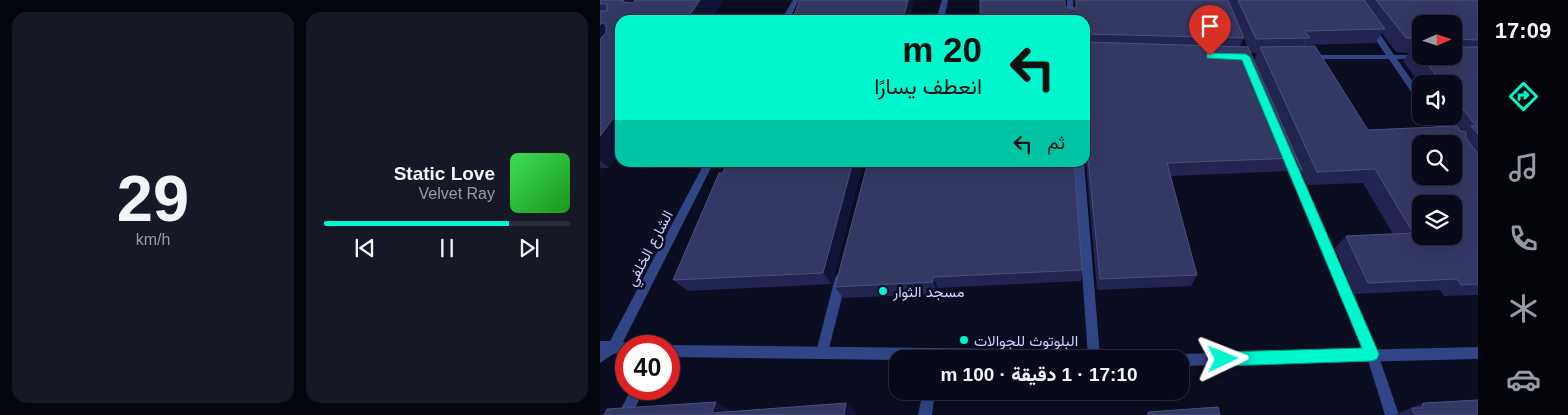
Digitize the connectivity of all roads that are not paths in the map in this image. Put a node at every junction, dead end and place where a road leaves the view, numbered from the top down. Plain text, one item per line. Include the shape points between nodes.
1 (796, 0) edge
2 (945, 0) edge
3 (1070, 0) edge
4 (788, 15) edge
5 (941, 15) edge
6 (1070, 15) edge
7 (1368, 24) edge
8 (1389, 56) junction
9 (1303, 57) edge
10 (1412, 57) edge
11 (1412, 88) edge
12 (1288, 156) edge
13 (708, 167) edge
14 (1079, 167) edge
15 (844, 267) edge
16 (626, 335) edge
17 (600, 347) edge
18 (615, 348) edge
19 (615, 350) edge
20 (1094, 350) edge
21 (680, 352) edge
22 (822, 352) junction
23 (1478, 353) edge
24 (1372, 354) junction
25 (889, 355) edge
26 (600, 357) edge
27 (1189, 360) edge
28 (632, 400) edge
29 (928, 400) edge
30 (625, 415) edge
31 (925, 415) edge
32 (1392, 415) edge

1 - 4 street
2 - 5 street
3 - 6 street
7 - 8 street
8 - 9 street
8 - 10 street
8 - 11 street
12 - 24 street
13 - 16 street, الشارع الخلفي
14 - 20 street
15 - 22 street
17 - 18 street
19 - 26 street
21 - 22 street
22 - 25 street
23 - 24 street
24 - 27 street
24 - 32 street
28 - 30 street
29 - 31 street

